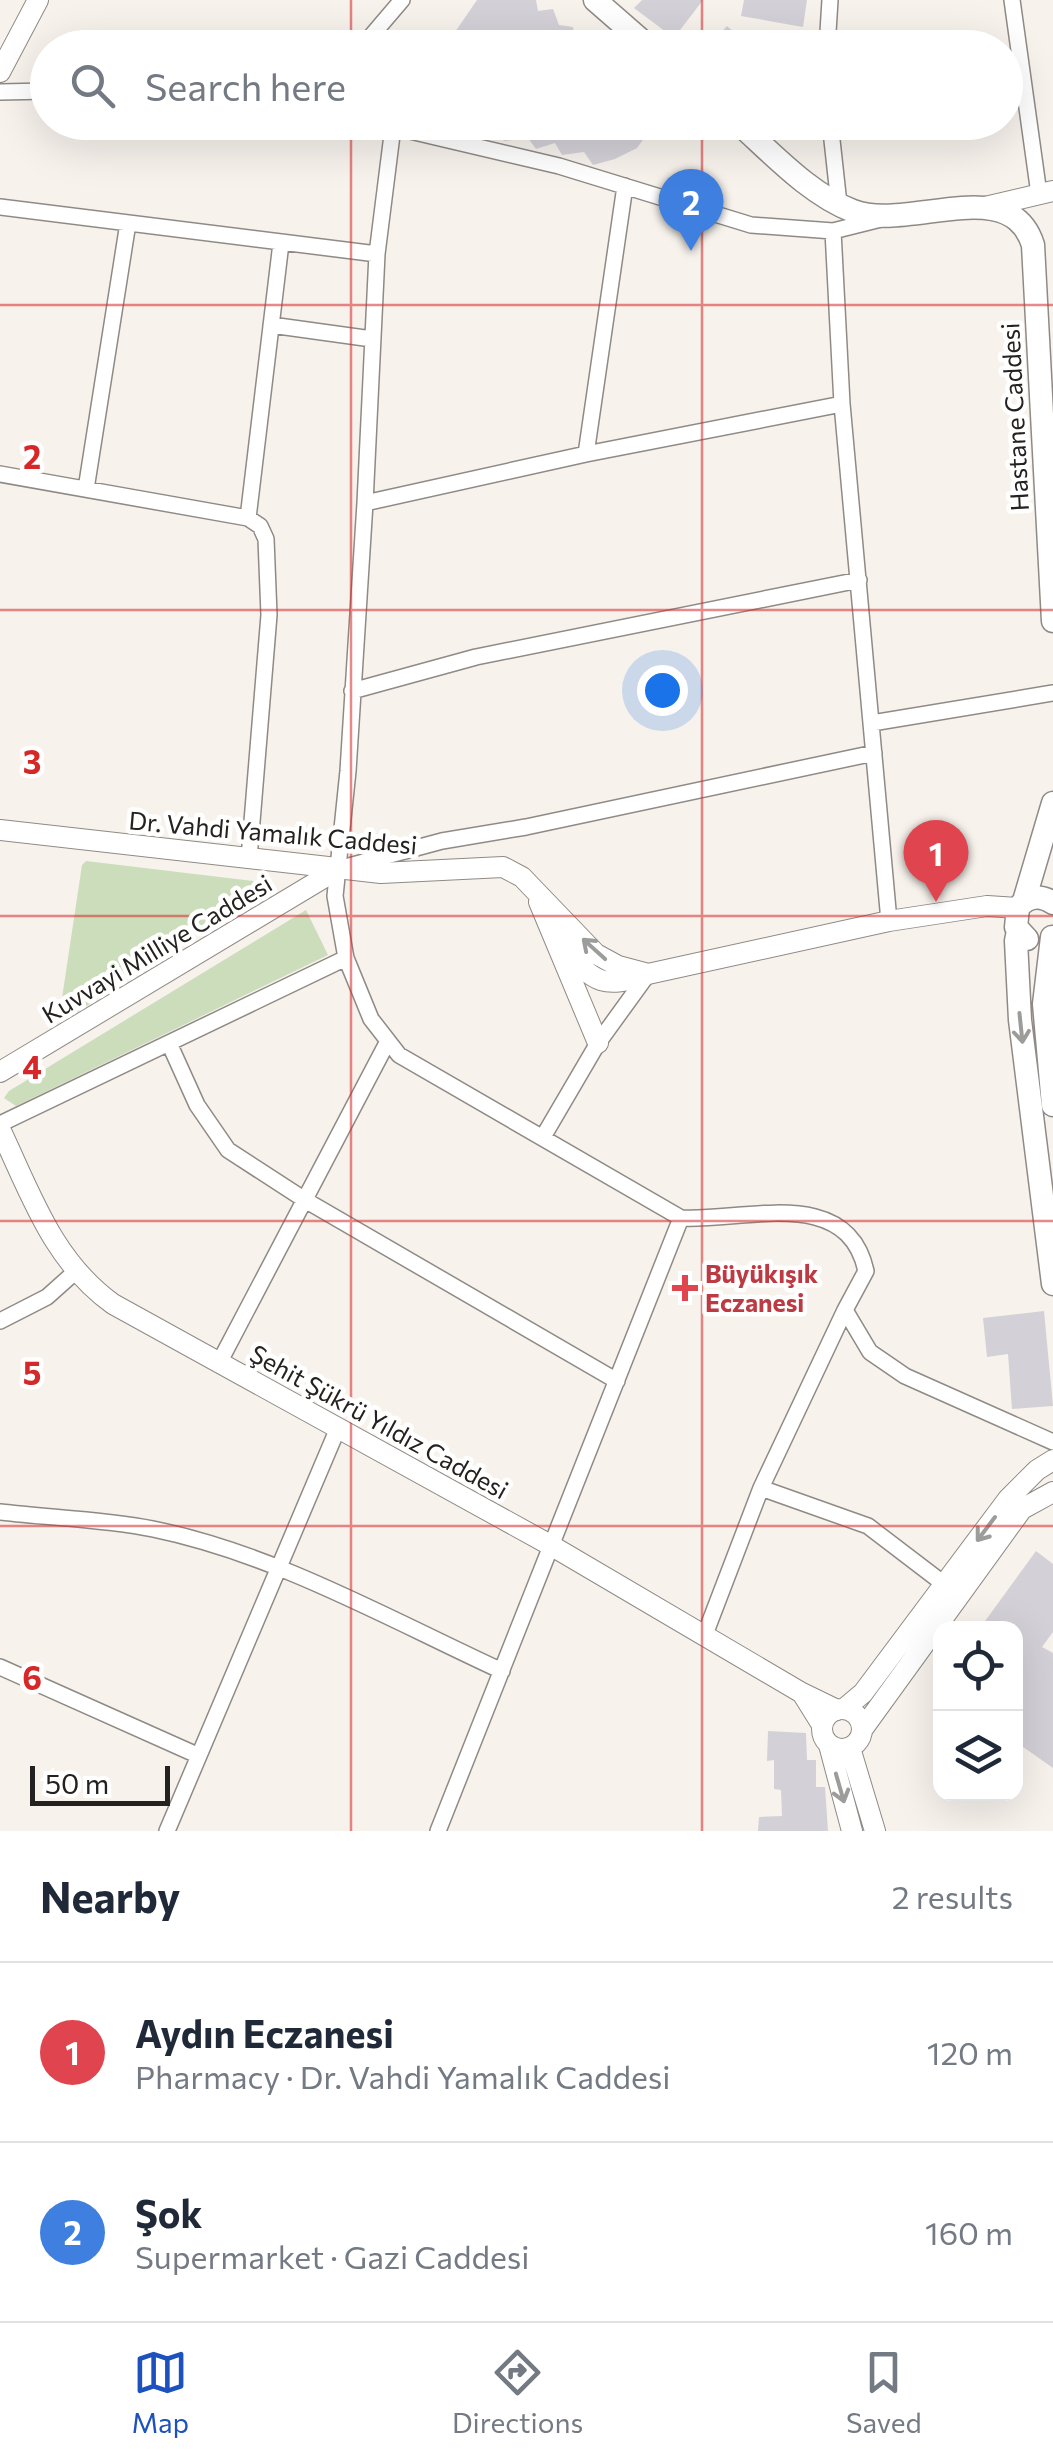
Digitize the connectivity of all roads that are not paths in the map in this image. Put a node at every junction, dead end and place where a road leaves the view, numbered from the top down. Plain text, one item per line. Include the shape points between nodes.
1 (38, 0) edge
2 (402, 0) edge
3 (830, 0) edge
4 (1012, 0) edge
5 (602, 2) edge
6 (376, 30) edge
7 (631, 30) edge
8 (829, 30) edge
9 (1017, 30) edge
10 (1023, 62) edge
11 (0, 72) edge
12 (30, 91) edge
13 (0, 92) edge
14 (392, 140) edge
15 (451, 140) edge
16 (758, 140) edge
17 (832, 140) edge
18 (624, 186) junction
19 (1046, 192) edge
20 (839, 204) junction
21 (985, 206) junction
22 (0, 207) edge
23 (890, 218) junction
24 (128, 223) junction
25 (1022, 224) junction
26 (832, 231) junction
27 (281, 242) junction
28 (376, 254) junction
29 (271, 325) junction
30 (372, 340) junction
31 (842, 404) junction
32 (586, 454) junction
33 (0, 474) edge
34 (86, 489) junction
35 (365, 502) junction
36 (248, 518) junction
37 (858, 580) junction
38 (1053, 622) edge
39 (352, 691) junction
40 (1053, 693) edge
41 (872, 723) junction
42 (874, 753) junction
43 (1053, 803) edge
44 (0, 830) edge
45 (249, 858) junction
46 (340, 868) junction
47 (534, 890) junction
48 (1053, 902) edge
49 (1020, 914) junction
50 (889, 921) junction
51 (1052, 937) edge
52 (558, 943) junction
53 (346, 958) junction
54 (648, 974) junction
55 (1049, 1006) edge
56 (388, 1042) junction
57 (169, 1043) junction
58 (598, 1043) junction
59 (0, 1072) edge
60 (1053, 1105) edge
61 (0, 1127) edge
62 (543, 1137) junction
63 (306, 1200) junction
64 (681, 1218) junction
65 (75, 1272) junction
66 (1053, 1284) edge
67 (844, 1310) junction
68 (0, 1320) edge
69 (219, 1364) junction
70 (617, 1381) junction
71 (338, 1428) junction
72 (1053, 1442) edge
73 (1053, 1460) edge
74 (761, 1488) junction
75 (1053, 1492) edge
76 (0, 1512) edge
77 (552, 1546) junction
78 (278, 1568) junction
79 (944, 1584) junction
80 (704, 1637) junction
81 (0, 1667) edge
82 (502, 1670) junction
83 (841, 1728) junction
84 (197, 1755) junction
85 (168, 1831) edge
86 (438, 1831) edge
87 (852, 1831) edge
88 (875, 1831) edge

1 - 11 street
2 - 6 street
3 - 8 street
4 - 9 street
5 - 7 main road
10 - 19 street
12 - 13 street
14 - 28 street
15 - 18 street
16 - 20 main road
17 - 20 street
18 - 26 street via 751,225
18 - 32 street
19 - 21 street
19 - 25 street
20 - 23 main road
21 - 23 main road
21 - 25 main road
22 - 24 street
23 - 26 street
24 - 27 street
24 - 34 street
25 - 38 main road, Hastane Caddesi via 1033,245
26 - 31 street
27 - 28 street
27 - 29 street
28 - 30 street
29 - 30 street
29 - 36 street
30 - 35 street
31 - 32 street
31 - 37 street
32 - 35 street
33 - 34 street
34 - 36 street
35 - 39 street
36 - 45 street via 266,539 269,614
37 - 39 street via 476,657
37 - 41 street
39 - 46 street
40 - 41 street
41 - 42 street
42 - 46 street
42 - 50 street
43 - 49 main road
44 - 45 street, Dr. Vahdi Yamalık Caddesi
45 - 46 street, Dr. Vahdi Yamalık Caddesi
46 - 47 street, Dr. Vahdi Yamalık Caddesi via 381,873 503,867
46 - 53 street via 335,896
46 - 59 street, Kuvvayi Milliye Caddesi
47 - 52 street
54 -> 47 street, Dr. Vahdi Yamalık Caddesi via 596,954
48 - 49 main road via 1037,896
49 - 50 street via 988,906
49 - 51 main road via 1034,942
49 -> 66 main road via 1020,1020
50 - 54 street
51 - 55 main road
52 - 54 street via 598,980 618,983
52 - 58 street
53 - 56 street
53 - 57 street
54 - 58 street
55 - 60 main road
56 - 62 street via 399,1055
56 - 63 street
57 - 61 street
57 - 63 street via 228,1150
58 - 62 street
61 - 65 street, Şehit Şükrü Yıldız Caddesi
62 - 64 street
63 - 69 street
63 - 70 street
64 - 67 street via 804,1213 849,1233 866,1271
64 - 70 street
65 - 68 street via 48,1296
65 - 69 street, Şehit Şükrü Yıldız Caddesi via 112,1304
67 - 72 street via 870,1352 906,1376
67 - 74 street
69 - 71 street, Şehit Şükrü Yıldız Caddesi
70 - 77 street
71 - 77 street, Şehit Şükrü Yıldız Caddesi
71 - 78 street
73 -> 79 street via 1008,1498
74 - 79 street via 868,1526
74 - 80 street
75 - 83 street via 1022,1509
76 - 78 street via 155,1530
77 - 80 street, Şehit Şükrü Yıldız Caddesi
77 - 82 street
78 - 82 street
78 - 84 street
79 - 83 street
80 - 83 street, Şehit Şükrü Yıldız Caddesi via 802,1693
81 - 84 street
82 - 86 street
83 -> 87 street
83 - 88 street
84 - 85 street

